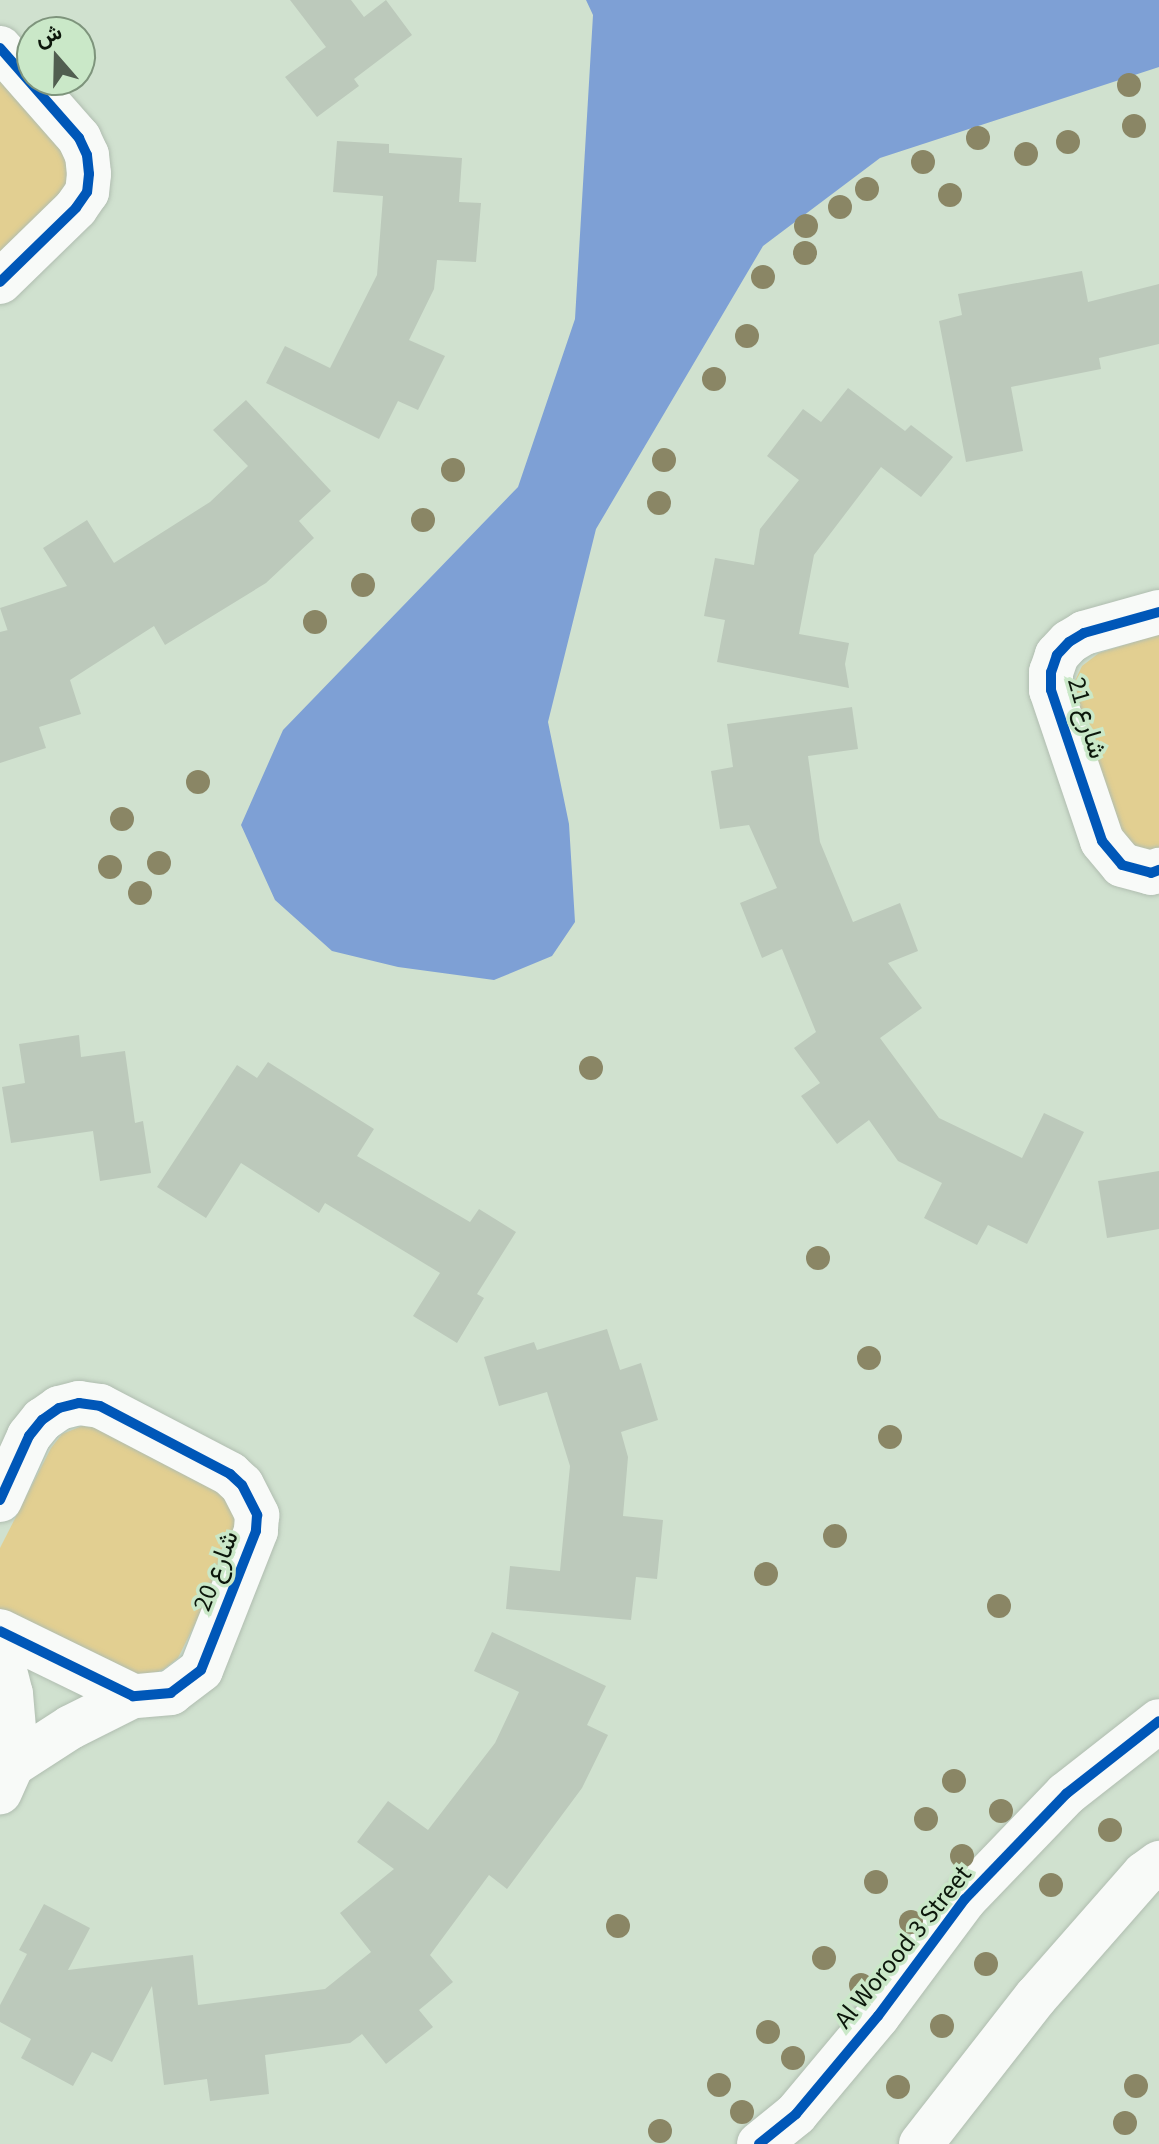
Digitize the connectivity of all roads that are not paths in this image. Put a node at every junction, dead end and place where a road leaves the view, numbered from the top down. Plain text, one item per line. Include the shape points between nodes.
1 (0, 48) edge
2 (0, 282) edge
3 (1159, 612) edge
4 (1156, 874) edge
5 (0, 1500) edge
6 (0, 1631) edge
7 (0, 1651) edge
8 (133, 1696) junction
9 (1159, 1721) edge
10 (6, 1778) edge
11 (1159, 1863) edge
12 (759, 2144) edge
13 (921, 2144) edge

1 - 2 street via 79,138 89,174 87,192 76,208
3 - 4 street, شارع 21 via 1084,633 1057,655 1051,672 1051,690 1102,841 1122,865
5 - 8 street, شارع 20 via 29,1436 42,1420 79,1403 100,1406 242,1485 257,1515 256,1531 201,1670 171,1693
6 - 8 street
7 - 10 street, شارع 20 via 11,1694
8 - 10 street, شارع 20 via 71,1727
9 - 12 street, Al Worood 3 Street via 1066,1794 965,1899 796,2114
11 - 13 street via 1036,1997

